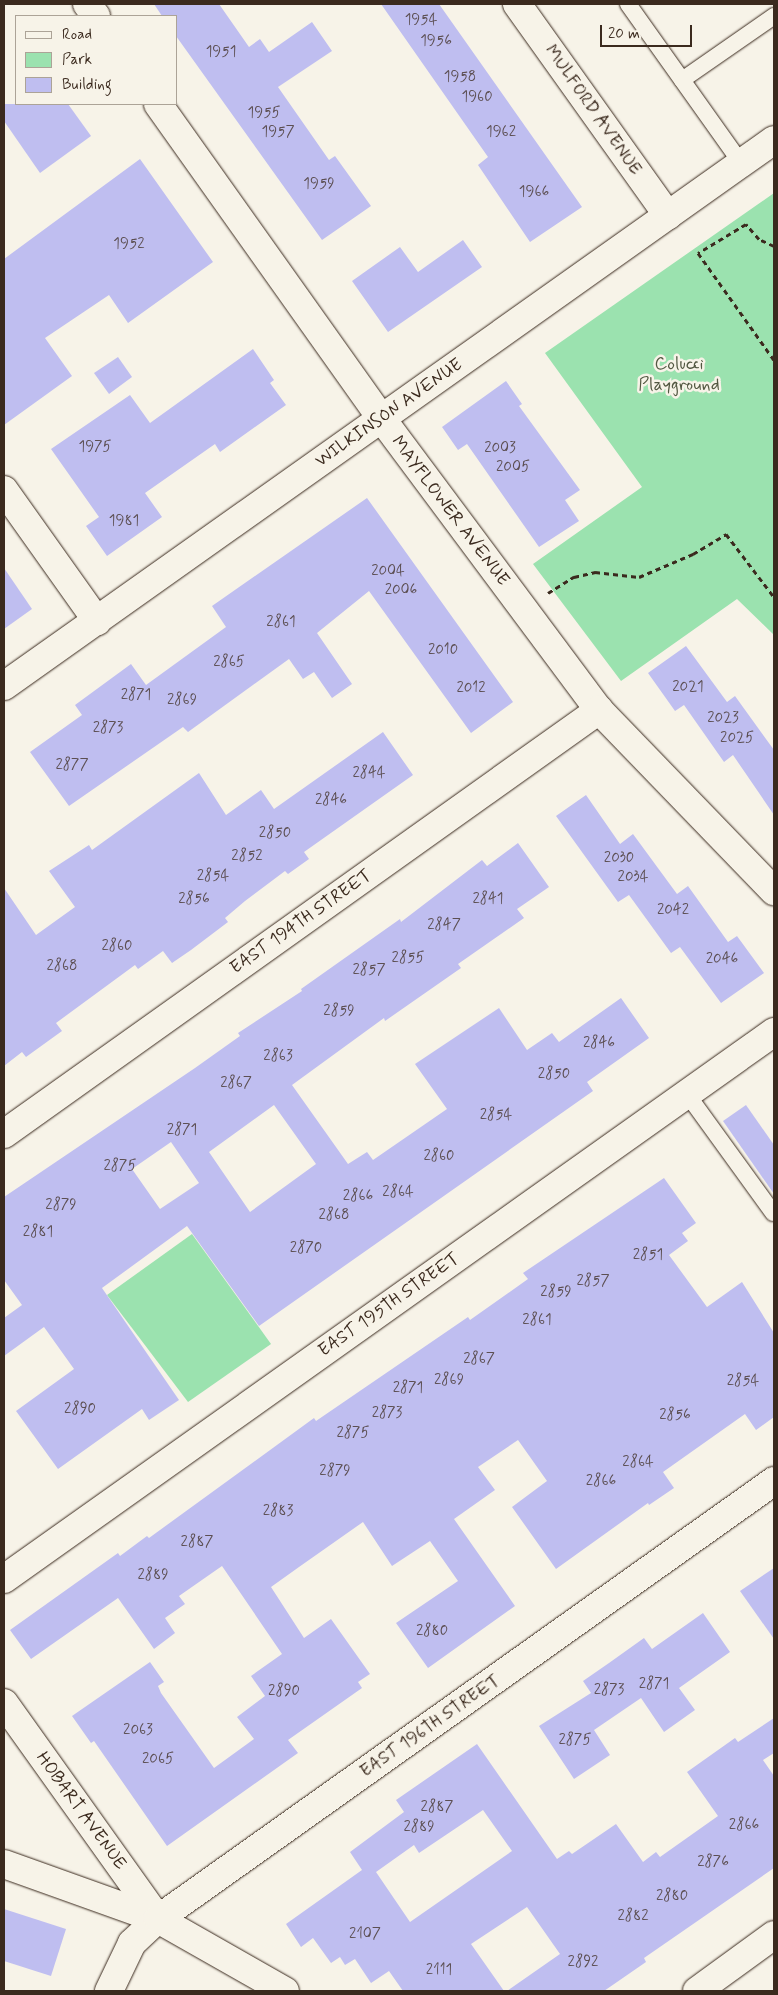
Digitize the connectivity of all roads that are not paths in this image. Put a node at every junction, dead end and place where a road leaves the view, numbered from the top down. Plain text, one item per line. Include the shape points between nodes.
1 (87, 4) edge
2 (517, 4) edge
3 (628, 4) edge
4 (95, 15) edge
5 (774, 16) edge
6 (682, 80) junction
7 (159, 105) edge
8 (774, 140) edge
9 (741, 163) junction
10 (668, 216) junction
11 (382, 419) junction
12 (4, 490) edge
13 (98, 621) junction
14 (4, 686) edge
15 (599, 710) junction
16 (774, 891) edge
17 (774, 1032) edge
18 (687, 1094) junction
19 (4, 1134) edge
20 (773, 1213) edge
21 (774, 1481) edge
22 (4, 1579) edge
23 (4, 1704) edge
24 (4, 1864) edge
25 (158, 1919) junction
26 (774, 1935) edge
27 (109, 1991) edge
28 (285, 1991) edge
29 (697, 1991) edge

1 - 4 street
2 - 10 street, MULFORD AVENUE
3 - 6 lane
5 - 6 lane
6 - 9 lane
7 - 11 street, MAYFLOWER AVENUE
8 - 9 street, WILKINSON AVENUE
9 - 10 street, WILKINSON AVENUE
10 - 11 street, WILKINSON AVENUE
11 - 13 street, WILKINSON AVENUE
11 - 15 street, MAYFLOWER AVENUE
12 - 13 street
13 - 14 street, WILKINSON AVENUE
15 - 16 street, MAYFLOWER AVENUE
15 - 19 street, EAST 194TH STREET
17 - 18 street, EAST 195TH STREET
18 - 20 lane
18 - 22 street, EAST 195TH STREET
21 - 25 street, EAST 196TH STREET
23 - 25 street, HOBART AVENUE
24 - 25 street
25 - 27 street, EAST 196TH STREET via 132,1943
25 - 28 street
26 - 29 street

